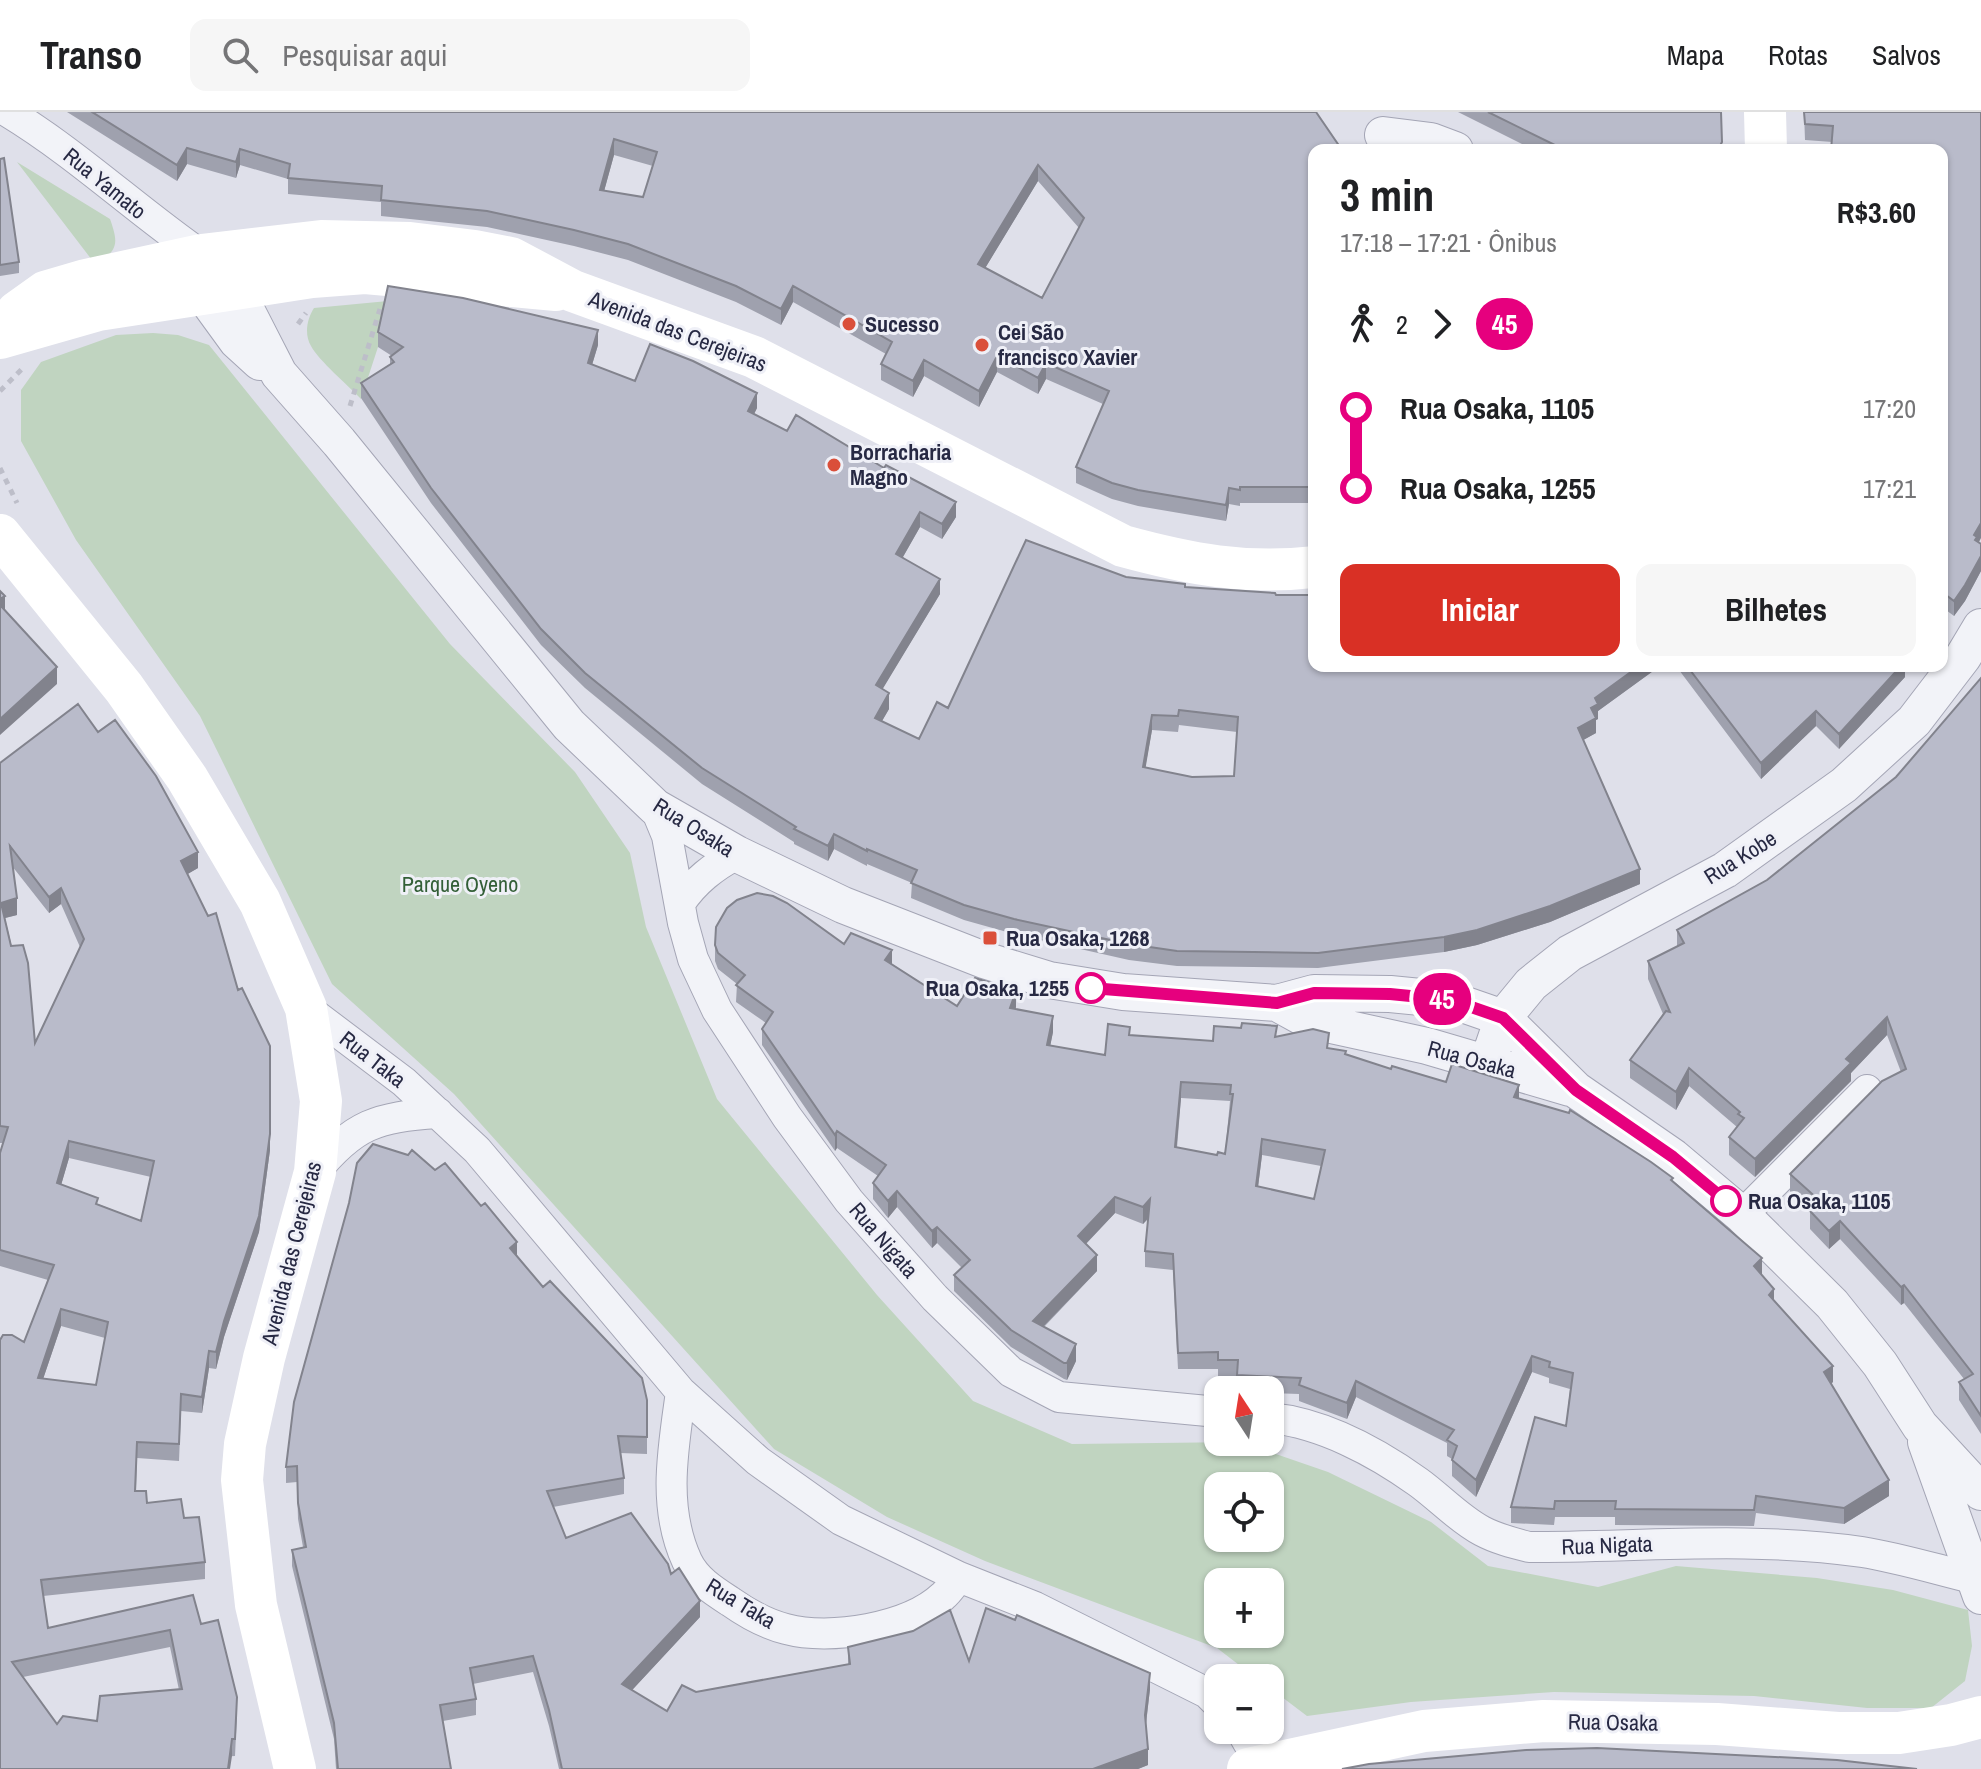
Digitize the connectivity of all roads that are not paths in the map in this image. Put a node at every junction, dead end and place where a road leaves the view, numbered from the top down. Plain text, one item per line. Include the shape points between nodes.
1 (8, 112) edge
2 (1765, 112) edge
3 (1378, 132) edge
4 (1439, 144) edge
5 (1766, 144) edge
6 (204, 274) junction
7 (0, 336) edge
8 (0, 535) edge
9 (1308, 568) edge
10 (1981, 627) edge
11 (1948, 661) edge
12 (1936, 674) edge
13 (655, 807) junction
14 (737, 854) junction
15 (680, 903) junction
16 (1277, 1003) junction
17 (306, 1008) junction
18 (1503, 1018) junction
19 (1488, 1062) junction
20 (1576, 1090) junction
21 (1867, 1090) dead end
22 (438, 1113) junction
23 (315, 1172) junction
24 (1742, 1215) junction
25 (681, 1392) junction
26 (1204, 1411) edge
27 (1284, 1421) edge
28 (1920, 1426) junction
29 (1981, 1492) edge
30 (959, 1577) junction
31 (1978, 1587) edge
32 (1204, 1691) edge
33 (1981, 1717) edge
34 (1250, 1755) edge
35 (295, 1769) edge

1 - 6 street, Rua Yamato via 103,178
2 - 5 main road
3 - 4 street
6 - 7 main road, Avenida das Cerejeiras via 86,280 45,292 17,312
6 - 9 main road, Avenida das Cerejeiras via 365,273 573,291 754,357 1123,546 1179,562 1236,569
6 - 13 street, Rua Osaka via 279,374 569,725
8 - 17 main road, Avenida das Cerejeiras via 124,688 187,778 260,902
10 - 11 street, Rua Kobe
12 - 18 street, Rua Kobe via 1914,721 1844,785 1725,870 1570,953 1531,984
13 - 14 street, Rua Osaka
13 - 15 street, Rua Nigata via 667,836
14 - 15 street via 716,865
14 - 16 street, Rua Osaka via 843,905 1049,980 1123,992
15 - 26 street, Rua Nigata via 693,959 717,1010 787,1117 849,1201 935,1298 1011,1372 1059,1397
16 - 18 street, Rua Osaka via 1314,993 1390,994 1451,1000
16 - 19 street, Rua Osaka via 1308,1020
17 - 22 street, Rua Taka
17 - 23 main road, Avenida das Cerejeiras via 321,1101
18 - 19 street, Rua Kobe
18 - 20 street, Rua Osaka
19 - 20 street, Rua Osaka
20 - 24 street, Rua Osaka via 1673,1157
21 - 24 street
22 - 23 street, Rua Taka via 400,1115 364,1126 337,1144
22 - 25 street, Rua Taka via 477,1150
23 - 35 main road, Avenida das Cerejeiras via 264,1358 242,1480 256,1605
24 - 28 street, Rua Osaka via 1832,1304
25 - 30 street, Rua Taka via 805,1497
25 - 30 street, Rua Taka via 671,1465 673,1517 688,1563 725,1599 765,1623 828,1635 915,1614 943,1597
27 - 31 street, Rua Nigata via 1358,1446 1391,1463 1480,1530 1529,1547 1675,1543 1863,1552
28 - 29 street, Rua Osaka
28 - 31 street, Rua Osaka
30 - 32 street, Rua Taka via 1035,1607
33 - 34 main road, Rua Osaka via 1899,1733 1544,1721

